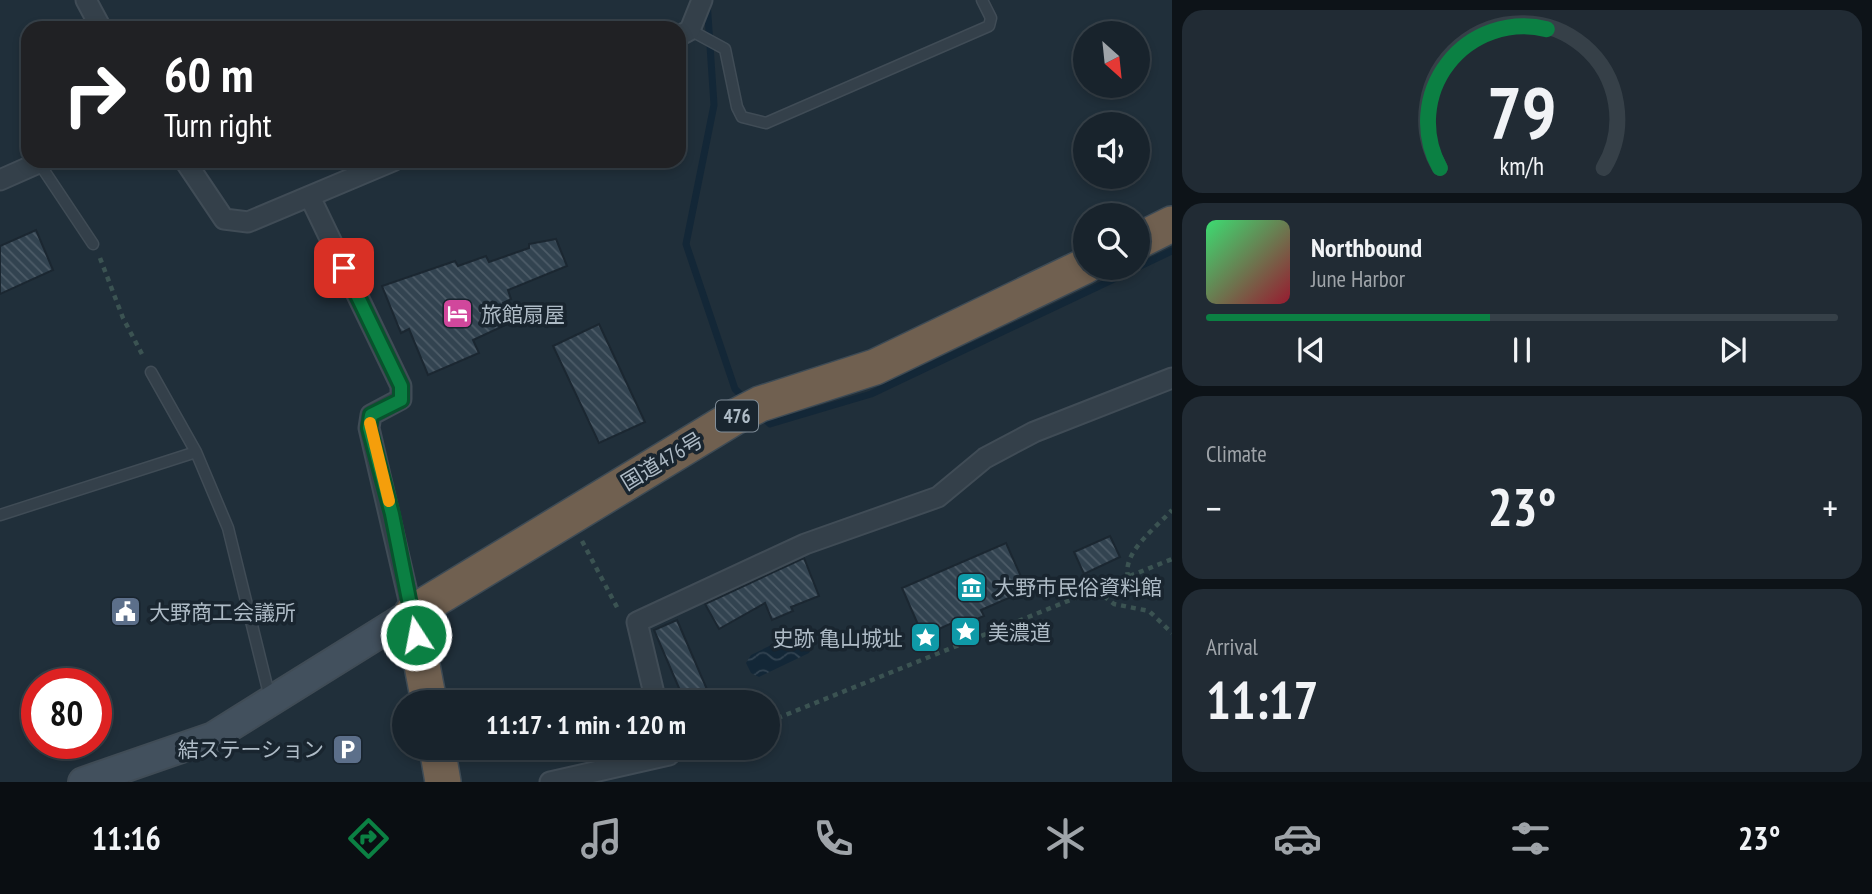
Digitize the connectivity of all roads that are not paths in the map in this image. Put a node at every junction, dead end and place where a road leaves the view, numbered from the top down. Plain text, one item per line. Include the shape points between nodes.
1 (86, 0) edge
2 (702, 0) edge
3 (982, 0) edge
4 (97, 21) edge
5 (686, 29) edge
6 (686, 34) edge
7 (27, 168) edge
8 (45, 168) edge
9 (190, 168) edge
10 (377, 168) edge
11 (0, 180) edge
12 (310, 197) junction
13 (1172, 224) edge
14 (1150, 235) edge
15 (93, 244) road end
16 (1073, 273) edge
17 (151, 372) road end
18 (1172, 378) edge
19 (196, 452) junction
20 (0, 516) edge
21 (412, 613) junction
22 (427, 690) edge
23 (653, 690) edge
24 (271, 702) junction
25 (439, 760) edge
26 (647, 760) edge
27 (83, 782) edge
28 (443, 782) edge
29 (550, 782) edge

1 - 4 street
2 - 5 street
3 - 6 lane via 991,18 989,26 766,123 742,117 725,49
7 - 11 street
8 - 15 lane
9 - 12 street via 224,219 248,222
10 - 12 street
12 - 21 street via 401,386 401,400 371,415 369,428
13 - 14 highway
16 - 21 highway, 国道476号 / 476 via 876,367 742,413
17 - 19 lane
18 - 23 street via 1034,432 985,458 938,497 804,544 637,622
19 - 20 lane
19 - 24 lane via 228,528
21 - 22 highway
21 - 24 street
24 - 27 street via 196,744
25 - 28 highway
26 - 29 street

